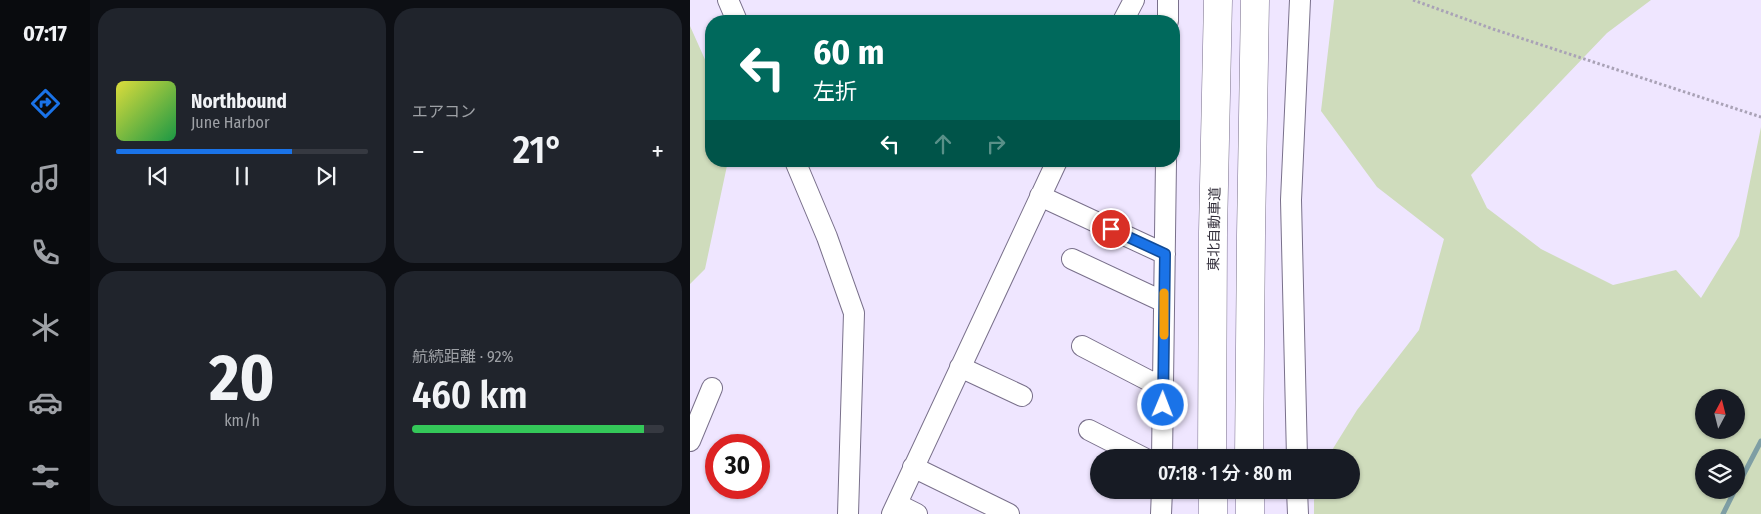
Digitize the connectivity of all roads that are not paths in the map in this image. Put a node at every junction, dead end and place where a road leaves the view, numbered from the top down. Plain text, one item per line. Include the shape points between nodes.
1 (728, 0) edge
2 (1134, 0) edge
3 (1168, 0) edge
4 (1218, 0) edge
5 (1255, 0) edge
6 (1300, 0) edge
7 (734, 15) edge
8 (1126, 15) edge
9 (1168, 15) edge
10 (798, 167) edge
11 (1053, 167) edge
12 (1166, 167) edge
13 (1040, 196) junction
14 (1165, 254) junction
15 (1072, 259) dead end
16 (1164, 302) junction
17 (1082, 346) dead end
18 (960, 367) junction
19 (712, 388) dead end
20 (1163, 388) junction
21 (1022, 396) dead end
22 (1088, 430) dead end
23 (690, 441) edge
24 (1126, 449) edge
25 (1162, 449) edge
26 (1212, 449) edge
27 (1250, 449) edge
28 (1297, 449) edge
29 (913, 467) junction
30 (1162, 499) edge
31 (1213, 499) edge
32 (1250, 499) edge
33 (1298, 499) edge
34 (894, 509) edge
35 (848, 514) edge
36 (917, 514) edge
37 (1009, 514) edge
38 (1161, 514) edge
39 (1213, 514) edge
40 (1250, 514) edge
41 (1298, 514) edge

1 - 7 street
2 - 8 street
3 - 9 street
4 - 26 highway, 東北自動車道
5 - 27 highway
6 - 28 street via 1291,200
10 - 35 street via 854,313
11 - 13 street
12 - 14 street
13 - 14 street
13 - 18 street
14 - 16 street
15 - 16 street
16 - 20 street
17 - 20 street
18 - 21 street
18 - 29 street
19 - 23 street
20 - 25 street
22 - 24 street
29 - 34 street
29 - 37 street
30 - 38 street
31 - 39 highway
32 - 40 highway
33 - 41 street
34 - 36 street

